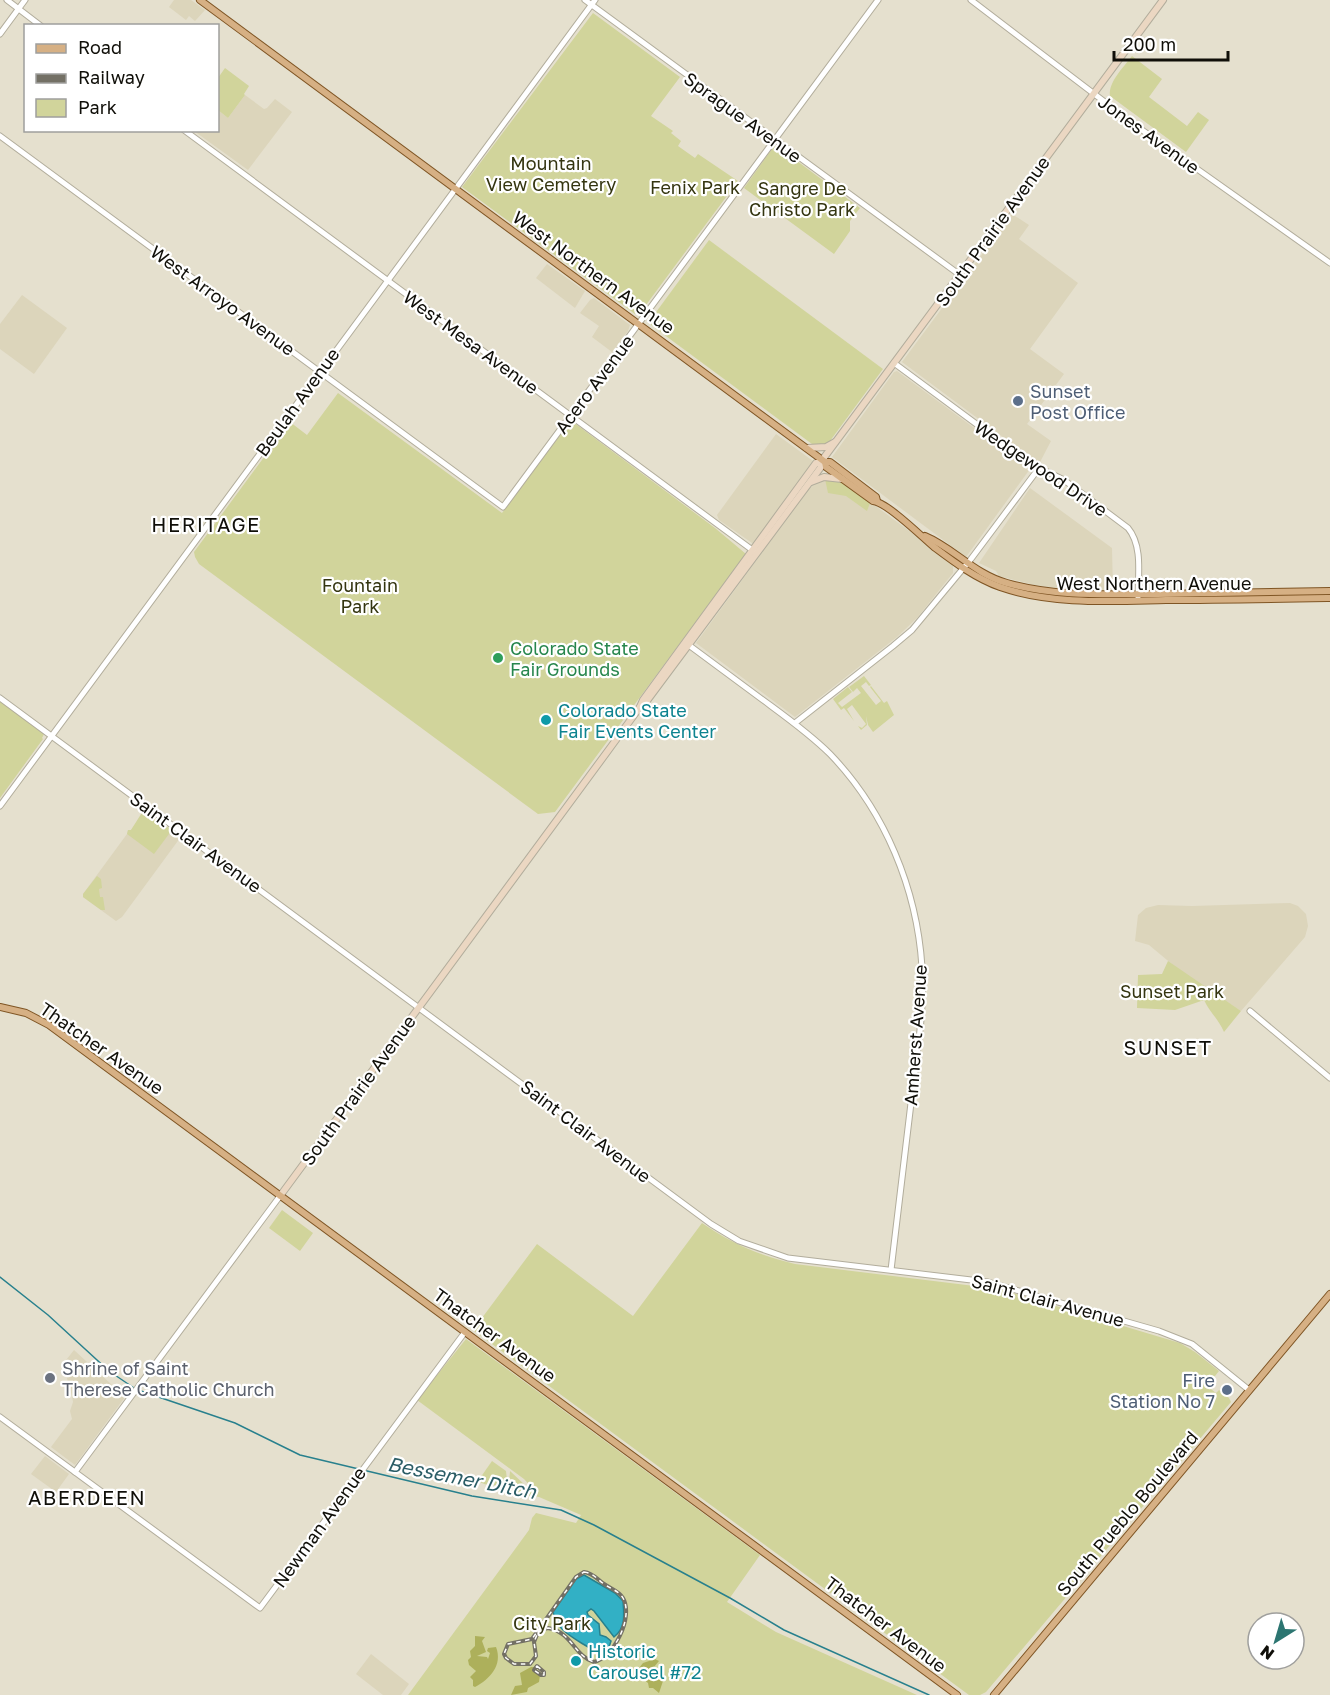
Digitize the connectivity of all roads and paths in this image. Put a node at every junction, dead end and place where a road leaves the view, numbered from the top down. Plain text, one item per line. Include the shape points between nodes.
1 (7, 0) edge
2 (25, 0) edge
3 (200, 0) edge
4 (585, 0) edge
5 (878, 0) edge
6 (970, 0) edge
7 (1163, 0) edge
8 (594, 2) edge
9 (19, 9) junction
10 (38, 24) edge
11 (0, 34) edge
12 (1094, 93) junction
13 (187, 132) edge
14 (0, 136) edge
15 (775, 140) junction
16 (456, 188) junction
17 (1330, 263) edge
18 (960, 275) junction
19 (387, 280) junction
20 (639, 323) junction
21 (894, 363) junction
22 (319, 372) junction
23 (570, 415) junction
24 (836, 442) junction
25 (807, 448) junction
26 (823, 462) junction
27 (1039, 468) junction
28 (844, 480) junction
29 (808, 484) junction
30 (877, 501) junction
31 (503, 507) joint
32 (755, 552) junction
33 (965, 566) junction
34 (1330, 591) edge
35 (1138, 597) junction
36 (1330, 598) edge
37 (687, 644) junction
38 (0, 698) edge
39 (795, 723) junction
40 (51, 735) junction
41 (0, 806) edge
42 (419, 1007) junction
43 (0, 1008) edge
44 (1250, 1011) dead end
45 (1330, 1078) edge
46 (280, 1196) junction
47 (891, 1270) junction
48 (1330, 1294) edge
49 (465, 1332) junction
50 (1249, 1390) junction
51 (0, 1417) edge
52 (75, 1472) junction
53 (957, 1695) edge
54 (994, 1695) edge

1 - 9 street
2 - 9 street
3 - 16 main road, West Northern Avenue
4 - 8 street, Sprague Avenue
5 - 15 street, Acero Avenue
6 - 12 street, Jones Avenue
7 - 12 main road, South Prairie Avenue
8 - 15 street, Sprague Avenue
8 - 16 street, Beulah Avenue
9 - 10 street
9 - 11 street
12 - 17 street, Jones Avenue
12 - 18 main road, South Prairie Avenue
13 - 19 street, West Mesa Avenue
14 - 22 street, West Arroyo Avenue
15 - 18 street, Sprague Avenue
15 - 20 street, Acero Avenue
16 - 19 street, Beulah Avenue
16 - 20 main road, West Northern Avenue
18 - 21 main road, South Prairie Avenue
19 - 22 street, Beulah Avenue
19 - 23 street, West Mesa Avenue
20 - 23 street, Acero Avenue
20 - 25 main road, West Northern Avenue
21 - 24 main road, South Prairie Avenue
21 - 27 street, Wedgewood Drive
22 - 31 street, West Arroyo Avenue
22 - 40 street, Beulah Avenue
23 - 31 street, Acero Avenue
23 - 32 street, West Mesa Avenue
24 - 25 main road
24 - 26 main road, South Prairie Avenue
25 - 26 main road, West Northern Avenue
26 - 28 main road, West Northern Avenue
26 - 29 main road, South Prairie Avenue
26 - 30 main road, West Northern Avenue via 830,462
26 - 32 main road, South Prairie Avenue via 816,464
27 - 33 street
27 - 35 street, Wedgewood Drive via 1064,480 1132,533 1137,548
28 - 29 main road via 824,477
28 - 30 main road, West Northern Avenue
29 - 32 main road, South Prairie Avenue
30 - 33 main road, West Northern Avenue
32 - 37 main road, South Prairie Avenue
33 - 35 main road, West Northern Avenue via 1022,587
33 - 39 street via 903,638
34 - 35 main road, West Northern Avenue
35 - 36 main road, West Northern Avenue
37 - 39 street, Amherst Avenue
37 - 42 main road, South Prairie Avenue
38 - 40 street, Saint Clair Avenue
39 - 47 street, Amherst Avenue via 830,754 877,816 893,849 917,921 923,969 920,1029
40 - 41 street, Beulah Avenue
40 - 42 street, Saint Clair Avenue
42 - 46 main road, South Prairie Avenue
42 - 47 street, Saint Clair Avenue via 739,1241 788,1258
43 - 46 main road, Thatcher Avenue via 30,1015 49,1026
44 - 45 street
46 - 49 main road, Thatcher Avenue
46 - 52 street, South Prairie Avenue
47 - 50 street, Saint Clair Avenue via 996,1284 1171,1334 1202,1352
48 - 50 main road, South Pueblo Boulevard
49 - 52 street, Newman Avenue via 260,1608
49 - 53 main road, Thatcher Avenue
50 - 54 main road, South Pueblo Boulevard
51 - 52 street

